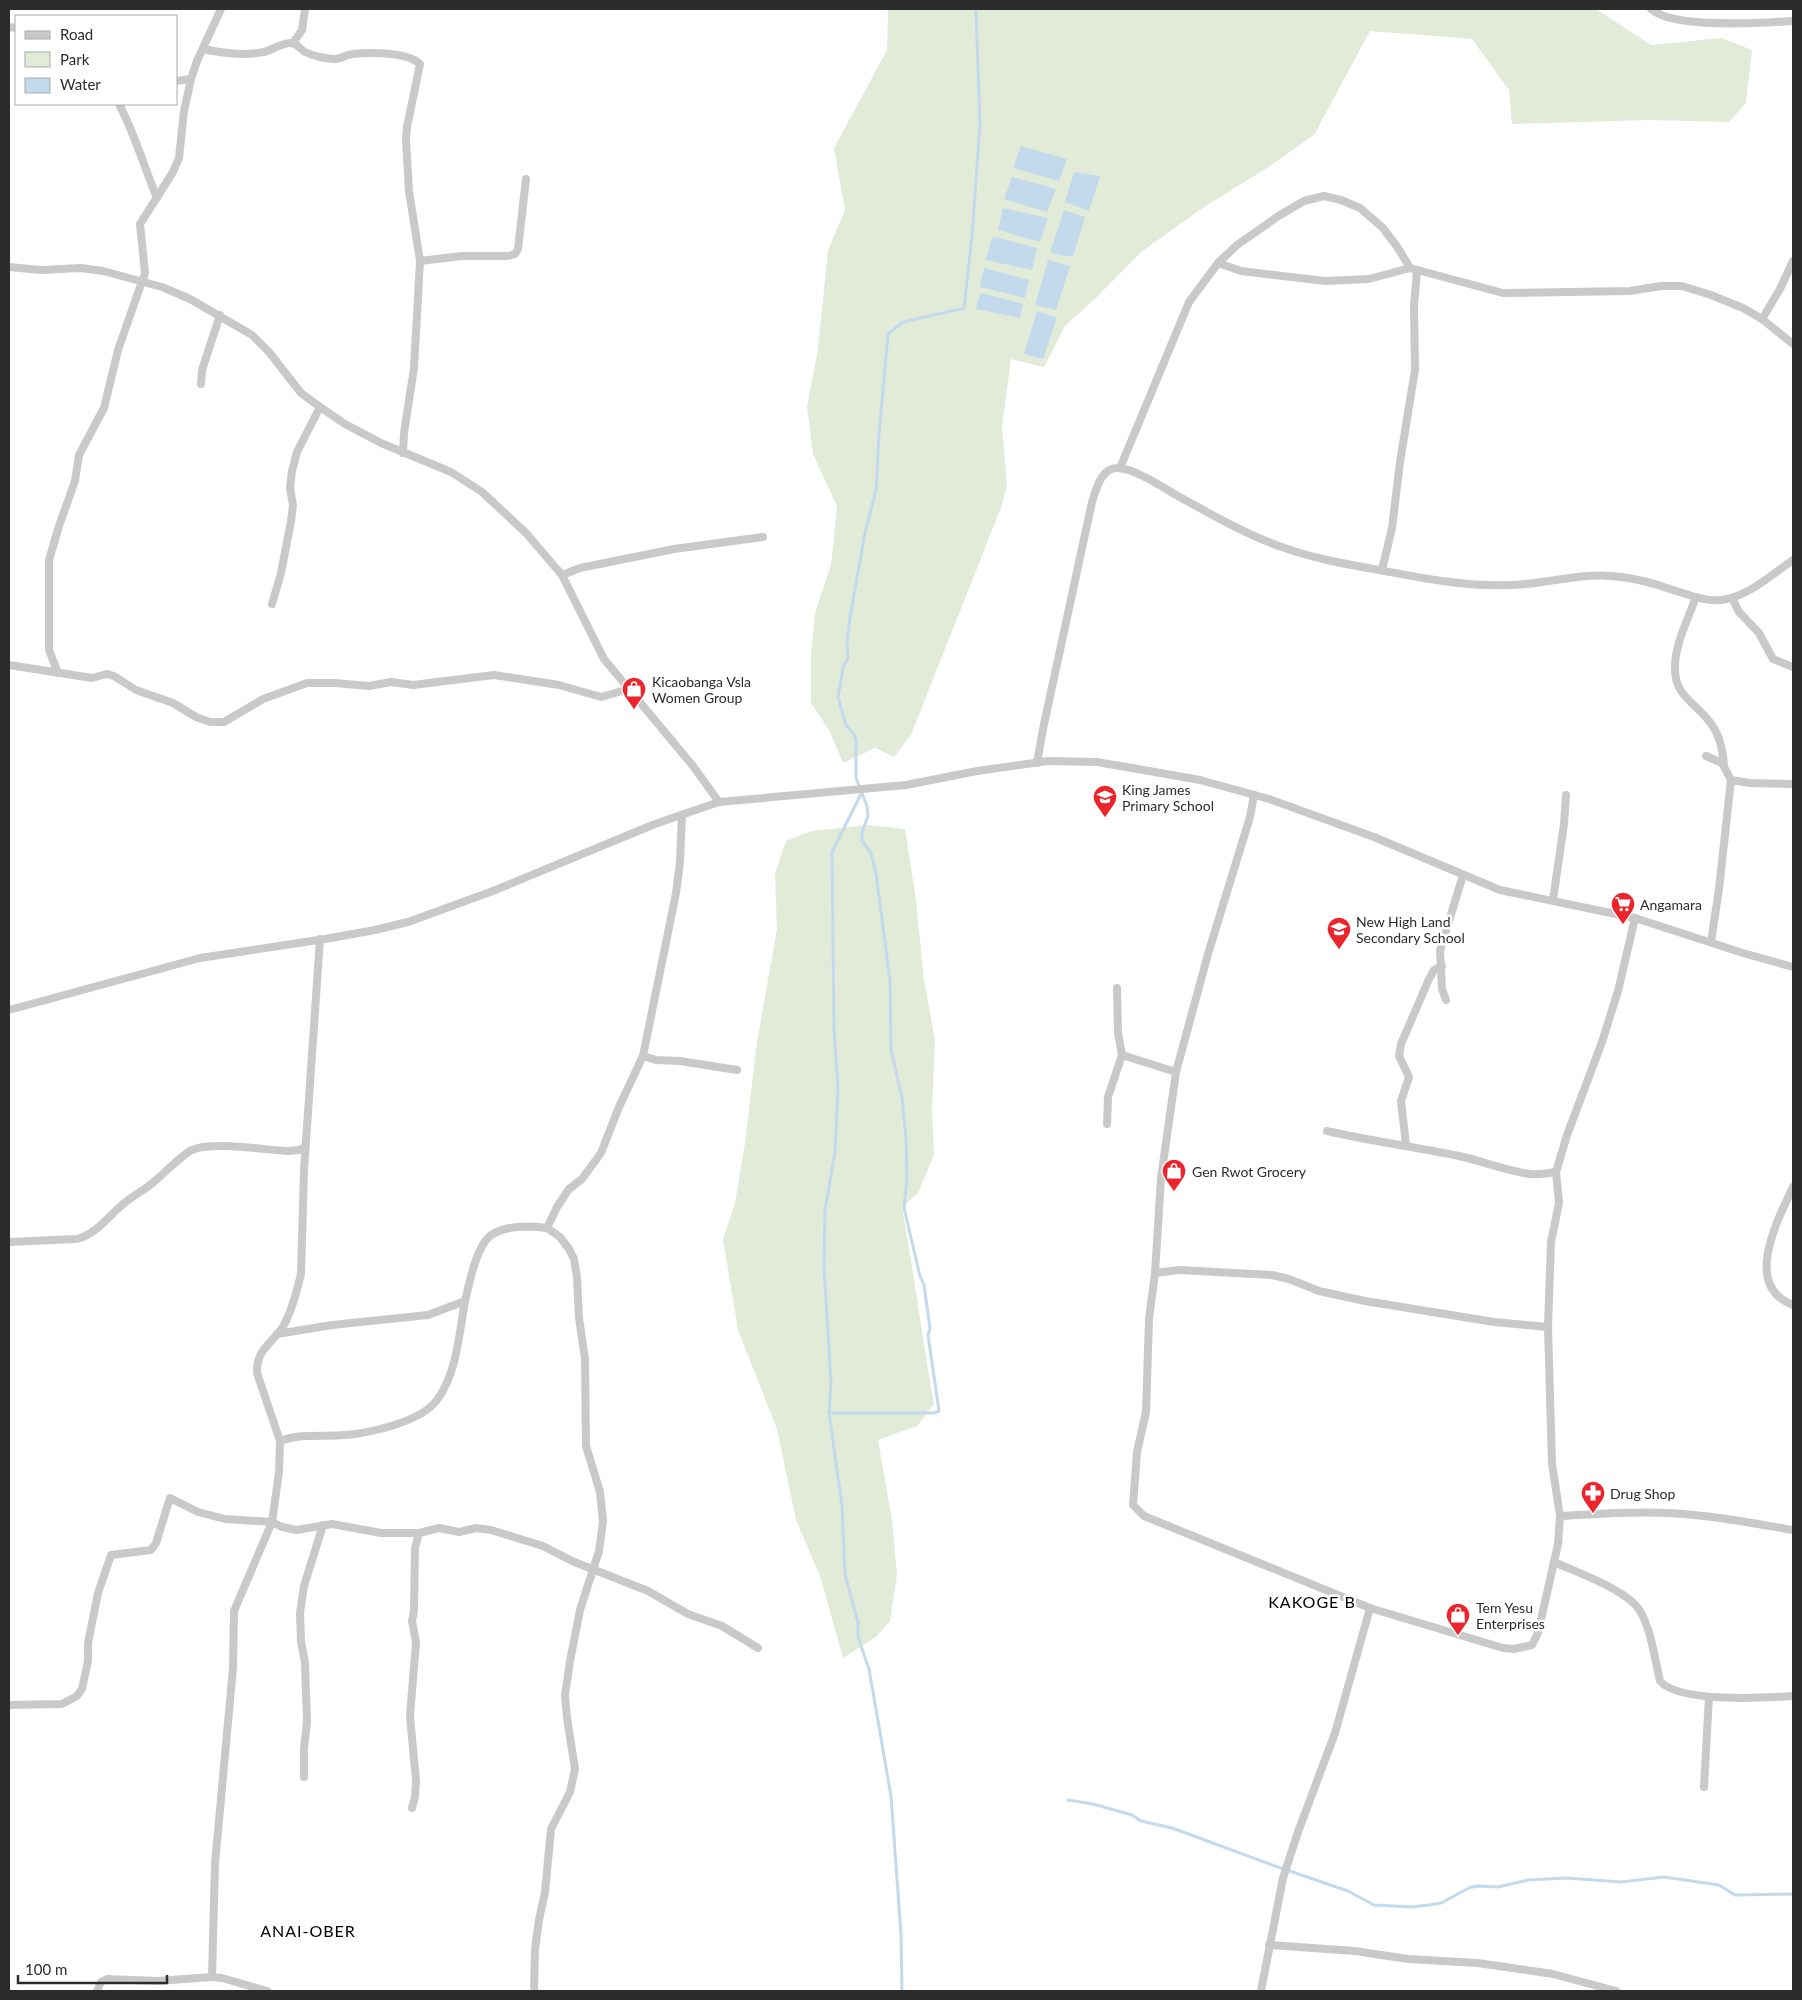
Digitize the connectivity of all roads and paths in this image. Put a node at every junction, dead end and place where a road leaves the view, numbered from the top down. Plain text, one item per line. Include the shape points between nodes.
1 (221, 9) edge
2 (306, 9) edge
3 (1651, 9) edge
4 (1793, 21) edge
5 (293, 44) junction
6 (203, 49) junction
7 (191, 80) junction
8 (178, 81) edge
9 (119, 105) edge
10 (526, 179) dead end
11 (157, 198) junction
12 (420, 261) junction
13 (1793, 261) edge
14 (1218, 263) junction
15 (9, 267) edge
16 (1413, 269) junction
17 (142, 282) junction
18 (220, 315) junction
19 (1762, 320) junction
20 (1793, 344) edge
21 (201, 384) dead end
22 (320, 407) junction
23 (403, 453) junction
24 (1120, 468) junction
25 (763, 537) dead end
26 (1793, 560) edge
27 (1382, 570) junction
28 (562, 575) junction
29 (1696, 597) junction
30 (1732, 598) junction
31 (272, 604) dead end
32 (9, 665) edge
33 (1793, 667) edge
34 (58, 673) junction
35 (629, 689) junction
36 (1706, 756) dead end
37 (1037, 763) junction
38 (1724, 766) junction
39 (1731, 780) junction
40 (1793, 784) edge
41 (1566, 795) dead end
42 (1254, 796) junction
43 (719, 802) junction
44 (682, 815) junction
45 (1463, 875) junction
46 (1553, 900) junction
47 (1635, 918) junction
48 (320, 939) junction
49 (1711, 942) junction
50 (1442, 966) junction
51 (1793, 966) edge
52 (1117, 988) dead end
53 (1446, 1000) dead end
54 (9, 1010) edge
55 (1122, 1055) junction
56 (643, 1056) junction
57 (737, 1070) dead end
58 (1176, 1072) junction
59 (1107, 1124) dead end
60 (1327, 1131) dead end
61 (1406, 1145) junction
62 (305, 1146) junction
63 (1556, 1172) junction
64 (1793, 1187) edge
65 (548, 1228) junction
66 (9, 1242) edge
67 (1155, 1273) junction
68 (465, 1302) junction
69 (1793, 1305) edge
70 (1548, 1327) junction
71 (277, 1334) junction
72 (280, 1441) junction
73 (1560, 1516) junction
74 (272, 1522) junction
75 (323, 1525) junction
76 (1793, 1530) edge
77 (419, 1533) junction
78 (1554, 1562) junction
79 (592, 1569) junction
80 (1370, 1608) junction
81 (758, 1648) dead end
82 (1793, 1696) edge
83 (1709, 1698) junction
84 (9, 1705) edge
85 (304, 1778) dead end
86 (1704, 1787) dead end
87 (412, 1808) dead end
88 (1270, 1945) junction
89 (212, 1977) junction
90 (97, 1991) edge
91 (267, 1991) edge
92 (534, 1991) edge
93 (1261, 1991) edge
94 (1616, 1991) edge

1 - 6 street
2 - 5 street via 302,30
3 - 4 street via 1660,15 1689,22
5 - 6 street via 242,54
5 - 12 street via 307,53 329,58 390,54 411,58 420,64 406,140
6 - 7 street
7 - 8 street
7 - 11 street via 179,158
9 - 11 street via 136,139
10 - 12 street via 515,254
11 - 17 street via 140,224 145,273
12 - 23 street via 414,368
13 - 19 street
14 - 16 street via 1241,271 1325,281 1369,279
14 - 16 street via 1237,245 1280,215 1304,201 1324,196 1360,208 1383,228
14 - 24 street via 1189,302
15 - 17 street via 41,270 81,268
16 - 19 street via 1504,293 1630,291 1682,286 1743,308
16 - 27 street via 1415,370 1392,528
17 - 18 street via 190,298
17 - 34 street via 118,350 104,408 79,454 75,481 49,560 49,650
18 - 21 street via 202,370
18 - 22 street via 252,335 301,393
19 - 20 street
22 - 23 street via 344,424
22 - 31 street via 297,452 292,471 291,521
23 - 28 street via 452,472 482,492 526,532
24 - 27 street via 1278,546
24 - 37 street via 1110,469 1103,476 1092,502
25 - 28 street via 674,549 580,568
26 - 30 street
27 - 29 street via 1476,585 1522,585 1584,576 1614,576
28 - 35 street via 604,658
29 - 30 street via 1719,601
29 - 38 street via 1677,653 1676,683 1683,696 1712,725
30 - 33 street via 1774,659
32 - 34 street
34 - 35 street via 92,678 107,674 114,676 136,690 173,703 210,722 224,722 264,699 307,683 369,686 391,682 413,685 494,675 558,685 601,696
35 - 43 street
36 - 38 street
37 - 42 street via 1097,762 1200,780
37 - 43 street via 906,785
38 - 39 street
39 - 40 street
39 - 49 street
41 - 46 street
42 - 45 street via 1311,813
42 - 58 street
43 - 44 street
44 - 48 street via 408,922
44 - 56 street via 678,877
45 - 46 street via 1500,890
45 - 50 street via 1441,945
46 - 47 street
47 - 49 street
47 - 63 street via 1610,1016
48 - 54 street via 200,958
48 - 62 street
49 - 51 street
50 - 53 street via 1442,989
50 - 61 street via 1434,970 1401,1044 1399,1056 1409,1076 1401,1101
52 - 55 street
55 - 58 street
55 - 59 street via 1108,1097
56 - 57 street
56 - 65 street via 601,1153 582,1179 569,1189
58 - 67 street via 1162,1178
60 - 61 street via 1368,1141
61 - 63 street via 1531,1174
62 - 66 street via 288,1151 215,1146 192,1150 87,1237
62 - 71 street via 301,1274 285,1324
63 - 70 street via 1559,1203 1551,1242
64 - 69 street via 1780,1215 1766,1262 1768,1280 1774,1292
65 - 68 street via 500,1230 489,1237 475,1264
65 - 79 street via 569,1249 578,1284 585,1359 586,1446 600,1492 603,1521 599,1551
67 - 70 street via 1179,1270 1272,1275 1319,1291 1365,1301 1494,1322
67 - 80 street via 1149,1319 1146,1412 1137,1452 1133,1506 1144,1516
68 - 71 street via 428,1315
68 - 72 street via 450,1373 435,1403 393,1426 362,1434 312,1435
70 - 73 street via 1552,1464
71 - 72 street via 257,1361 257,1373
72 - 74 street
73 - 76 street via 1666,1513
73 - 78 street
74 - 75 street via 296,1530
74 - 84 street via 225,1519 198,1512 170,1498 151,1550 111,1556 98,1593 88,1643 85,1681 77,1696 62,1704
74 - 89 street via 234,1611 233,1668 215,1864
75 - 77 street via 381,1533
75 - 85 street via 304,1586 300,1613 307,1722
77 - 79 street via 439,1528 459,1532 476,1528 492,1530 542,1546
77 - 87 street via 415,1548 412,1621 416,1642 410,1716 416,1797
78 - 80 street via 1538,1633 1532,1645 1524,1648 1503,1648
78 - 83 street via 1618,1591 1633,1602 1646,1624 1660,1681 1673,1690
79 - 81 street via 648,1592 688,1614 722,1626
79 - 92 street via 574,1640 565,1695 576,1768 570,1792 551,1829 535,1949
80 - 88 street via 1335,1733 1285,1871
82 - 83 street
83 - 86 street
88 - 93 street
88 - 94 street via 1478,1963 1554,1974
89 - 90 street via 106,1979
89 - 91 street

